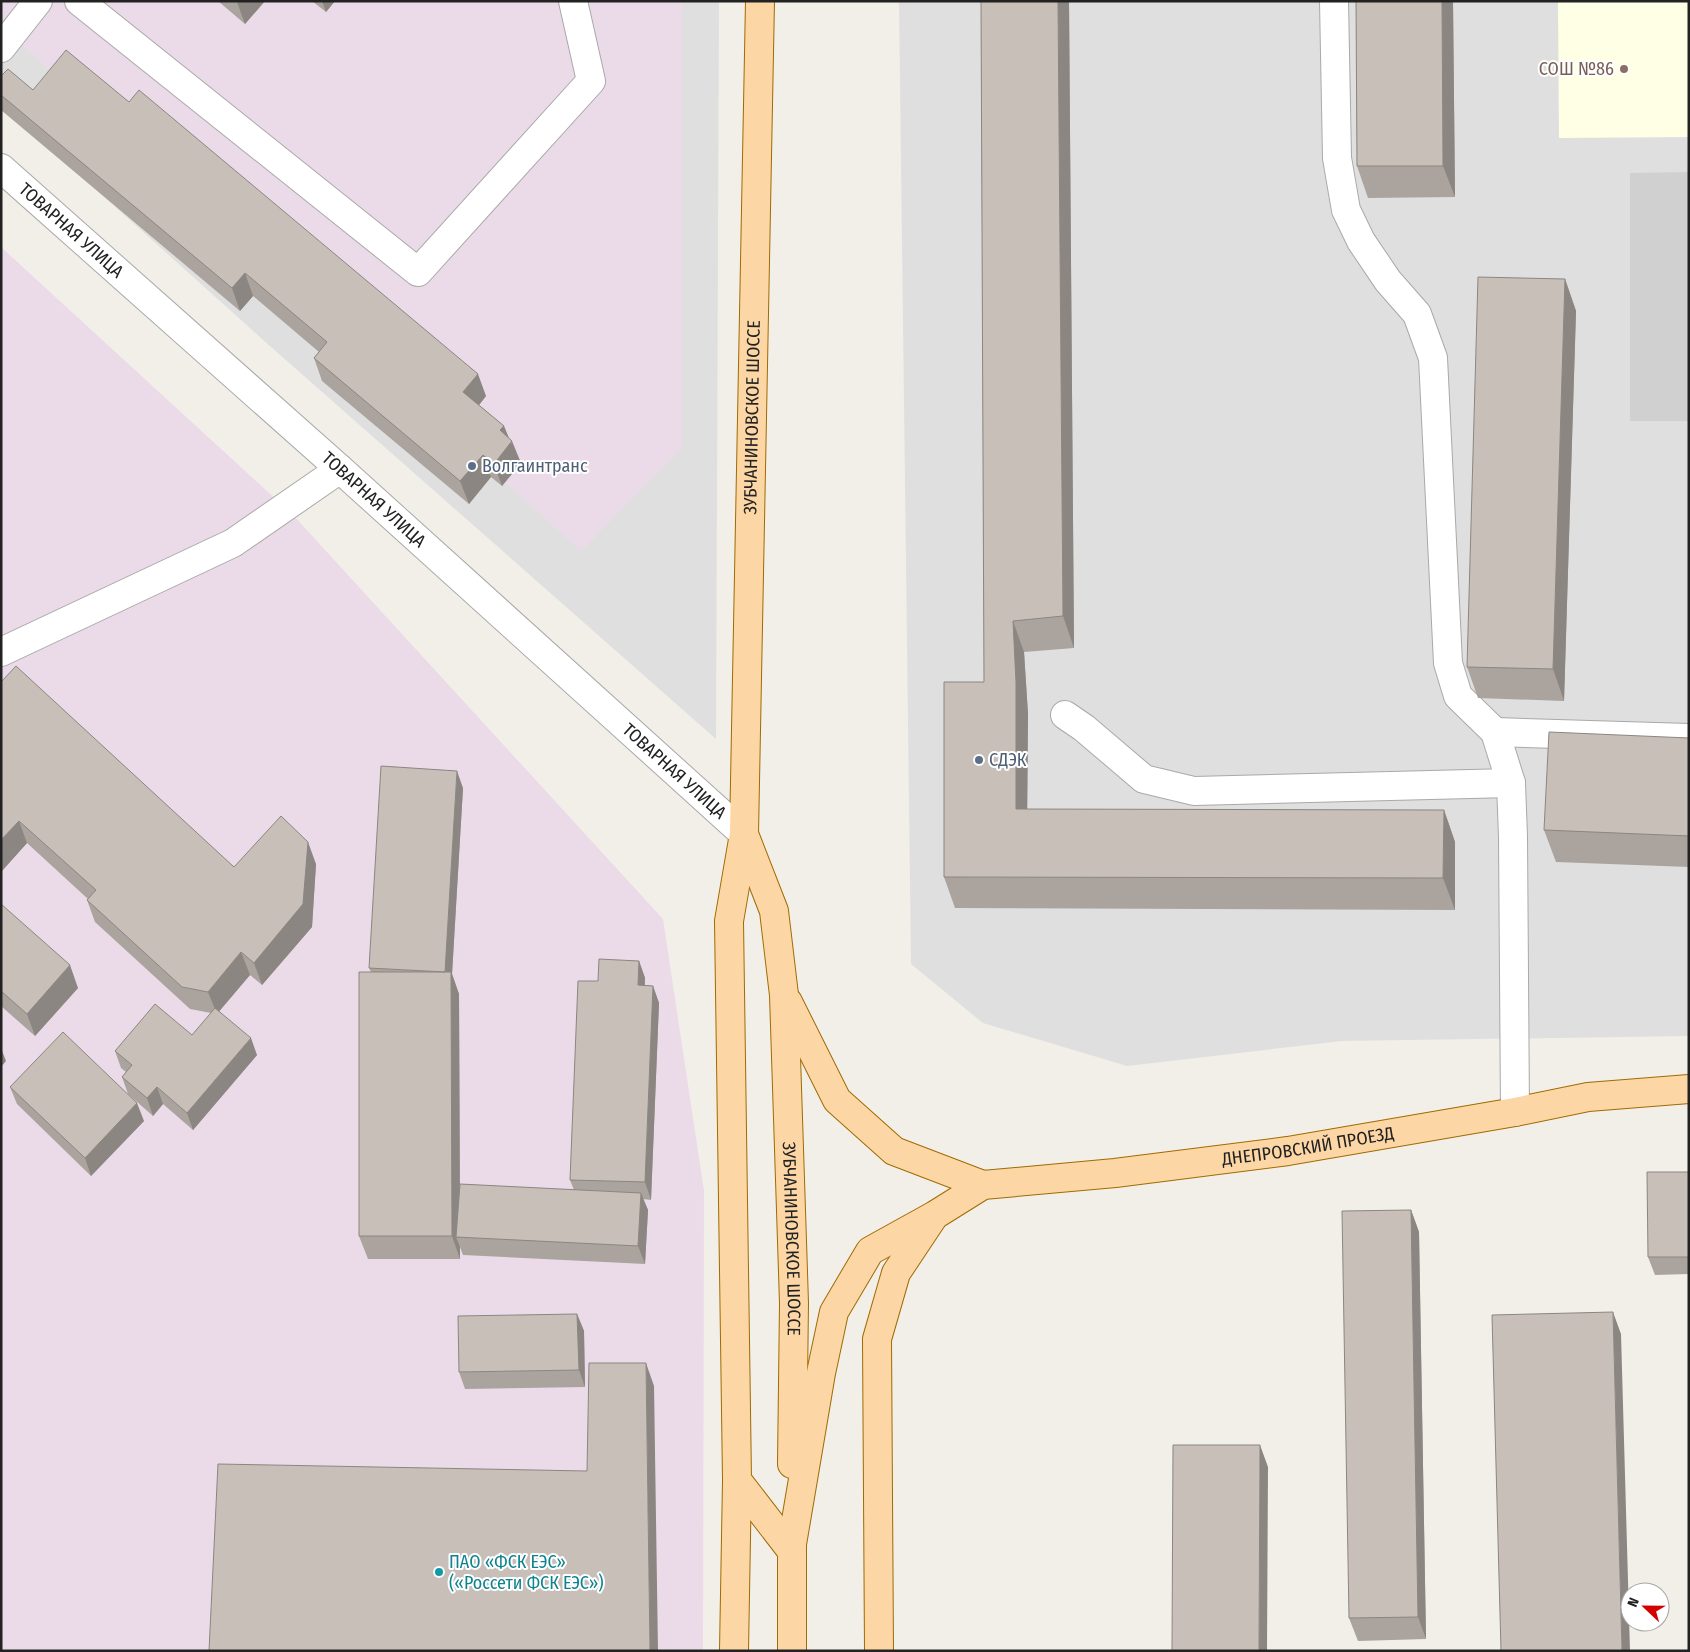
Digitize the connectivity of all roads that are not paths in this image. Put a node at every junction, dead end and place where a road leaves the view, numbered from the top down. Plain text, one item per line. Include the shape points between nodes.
1 (38, 1) edge
2 (80, 1) edge
3 (573, 1) edge
4 (760, 1) edge
5 (1334, 1) edge
6 (1, 48) edge
7 (1, 168) edge
8 (340, 468) junction
9 (1, 652) edge
10 (1065, 715) dead end
11 (1495, 732) junction
12 (1689, 738) edge
13 (1511, 783) junction
14 (744, 834) junction
15 (784, 995) junction
16 (1689, 1090) edge
17 (1515, 1112) junction
18 (983, 1185) junction
19 (935, 1215) junction
20 (737, 1480) junction
21 (791, 1550) junction
22 (734, 1651) edge
23 (792, 1651) edge
24 (880, 1651) edge

1 - 6 street
2 - 3 street via 418,272 591,81
4 - 14 main road, ЗУБЧАНИНОВСКОЕ ШОССЕ
5 - 11 street via 1337,158 1346,210 1360,241 1416,314 1433,358 1448,663 1458,696
7 - 8 street, ТОВАРНАЯ УЛИЦА
8 - 9 street via 233,543
8 - 14 street, ТОВАРНАЯ УЛИЦА
10 - 13 street via 1144,779 1194,791
11 - 12 street
11 - 13 street
13 - 17 street
14 - 15 main road, ЗУБЧАНИНОВСКОЕ ШОССЕ via 774,911
14 - 20 main road, ЗУБЧАНИНОВСКОЕ ШОССЕ via 729,921
15 - 18 main road via 837,1100 894,1151
15 - 21 main road, ЗУБЧАНИНОВСКОЕ ШОССЕ via 794,1303
16 - 17 main road, ДНЕПРОВСКИЙ ПРОЕЗД via 1588,1097
17 - 18 main road, ДНЕПРОВСКИЙ ПРОЕЗД via 1288,1151
18 - 19 main road, ДНЕПРОВСКИЙ ПРОЕЗД
19 - 21 main road, ДНЕПРОВСКИЙ ПРОЕЗД via 870,1251 834,1312
19 - 24 main road via 896,1272 877,1338
20 - 21 main road
20 - 22 main road, ЗУБЧАНИНОВСКОЕ ШОССЕ
21 - 23 main road, ЗУБЧАНИНОВСКОЕ ШОССЕ

